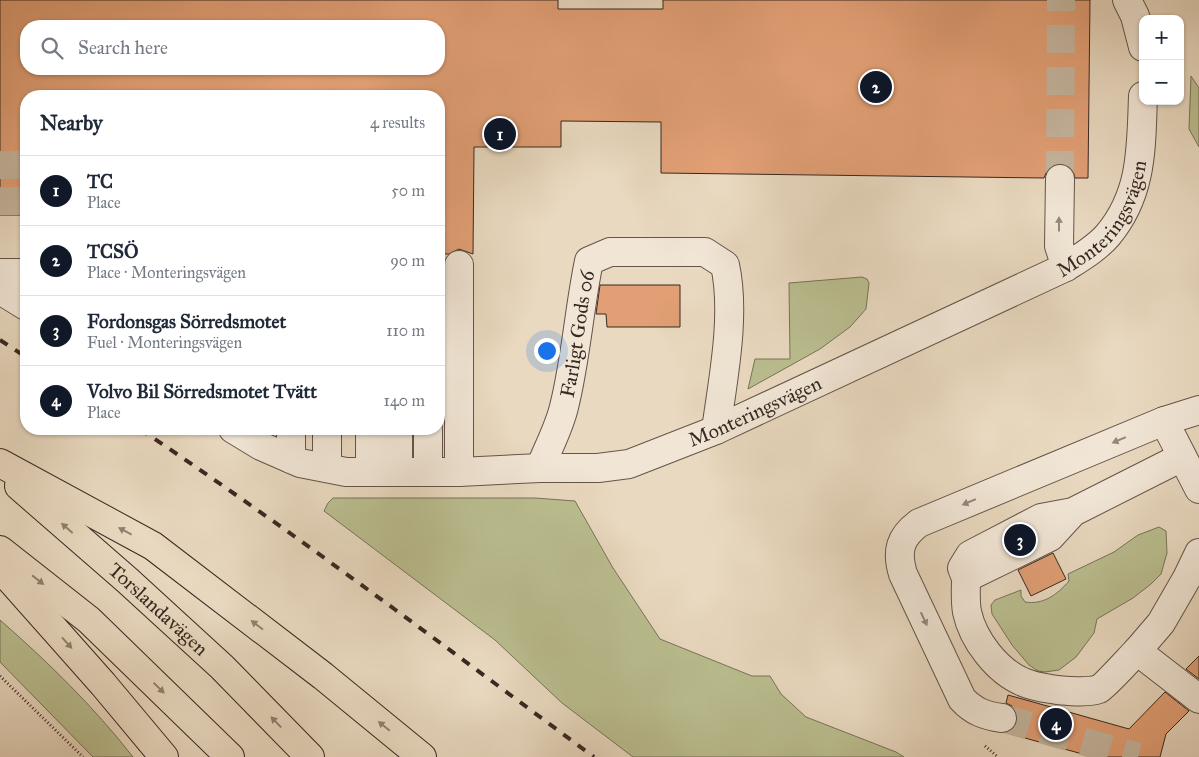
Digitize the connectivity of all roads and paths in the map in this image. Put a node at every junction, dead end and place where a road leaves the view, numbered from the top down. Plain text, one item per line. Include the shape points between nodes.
1 (1127, 0) edge
2 (1139, 29) edge
3 (1143, 105) edge
4 (1060, 179) tunnel mouth
5 (459, 265) dead end
6 (1066, 267) junction
7 (0, 273) edge
8 (20, 273) edge
9 (0, 290) edge
10 (20, 302) edge
11 (1199, 410) edge
12 (1164, 421) junction
13 (716, 430) junction
14 (291, 435) edge
15 (327, 435) edge
16 (370, 435) edge
17 (398, 435) edge
18 (428, 435) edge
19 (256, 436) edge
20 (1182, 458) junction
21 (291, 460) junction
22 (0, 463) edge
23 (327, 468) junction
24 (540, 468) junction
25 (0, 470) edge
26 (370, 472) junction
27 (398, 472) junction
28 (428, 472) junction
29 (459, 472) junction
30 (1199, 490) edge
31 (0, 550) edge
32 (1199, 553) edge
33 (0, 568) edge
34 (1137, 651) junction
35 (0, 676) edge
36 (1199, 699) edge
37 (1002, 718) tunnel mouth
38 (82, 757) edge
39 (164, 757) edge
40 (230, 757) edge
41 (310, 757) edge
42 (422, 757) edge

1 - 2 street
3 - 6 street, Monteringsvägen via 1137,179 1127,207 1108,236
6 -> 4 street via 1059,246
5 - 29 street
6 - 13 street, Monteringsvägen
7 - 8 street
9 - 10 street
11 - 12 street
12 - 20 street
12 -> 37 street via 919,523 904,536 900,555 903,574 962,699 976,711
13 - 24 street, Monteringsvägen via 629,464 598,468
13 - 24 street, Farligt Gods 06 via 727,342 730,286 725,265 705,252 610,252 589,261 564,409
14 - 21 street
15 - 23 street
16 - 26 street
17 - 27 street
18 - 28 street
19 - 21 street, Monteringsvägen
20 - 30 street
20 - 34 street via 1073,512 1050,537 966,578 967,613 976,635 994,660 1023,682 1061,690 1100,688
21 - 23 street, Monteringsvägen
42 -> 22 main road via 323,676 153,546
23 - 26 street, Monteringsvägen
24 - 29 street, Monteringsvägen
41 -> 25 main road, Torslandavägen via 222,666
26 - 27 street, Monteringsvägen
27 - 28 street, Monteringsvägen
28 - 29 street, Monteringsvägen
31 -> 40 main road via 89,620
32 - 34 street via 1161,623
33 -> 39 main road
34 - 36 street
35 - 38 path

